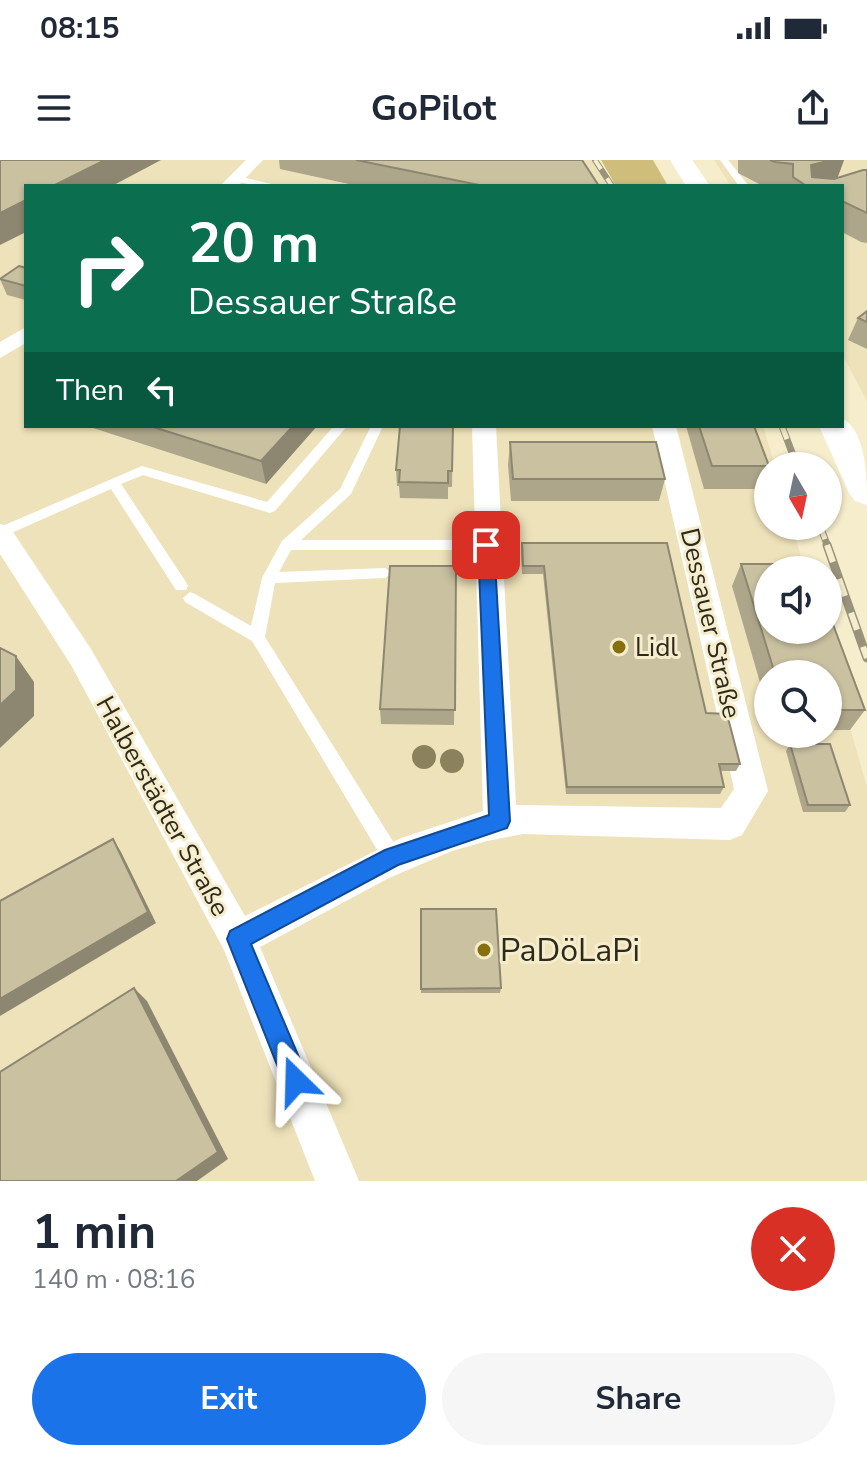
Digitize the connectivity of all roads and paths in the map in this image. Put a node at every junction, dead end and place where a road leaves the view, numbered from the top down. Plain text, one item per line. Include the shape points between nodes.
1 (255, 160) edge
2 (681, 160) edge
3 (724, 160) edge
4 (232, 183) edge
5 (697, 184) edge
6 (742, 184) edge
7 (24, 334) edge
8 (0, 352) edge
9 (339, 428) edge
10 (376, 428) edge
11 (484, 428) edge
12 (664, 428) edge
13 (850, 428) edge
14 (113, 482) junction
15 (867, 493) edge
16 (0, 533) edge
17 (287, 545) junction
18 (486, 545) junction
19 (385, 573) dead end
20 (269, 578) junction
21 (257, 637) junction
22 (500, 821) junction
23 (392, 857) junction
24 (238, 939) junction
25 (337, 1181) edge

1 - 4 street
2 - 5 main road
3 - 6 lane
7 - 8 street
9 - 14 lane via 270,508 142,470
10 - 17 lane via 346,491
11 - 18 street
12 - 22 street, Dessauer Straße via 751,791 730,824
13 - 15 main road
14 - 16 lane
14 - 21 lane via 185,592
16 - 24 street, Halberstädter Straße via 81,657
17 - 18 lane
17 - 20 lane
18 - 22 street
19 - 20 lane
20 - 21 lane
21 - 23 lane
22 - 23 street, Dessauer Straße
23 - 24 street, Dessauer Straße
24 - 25 street, Halberstädter Straße

